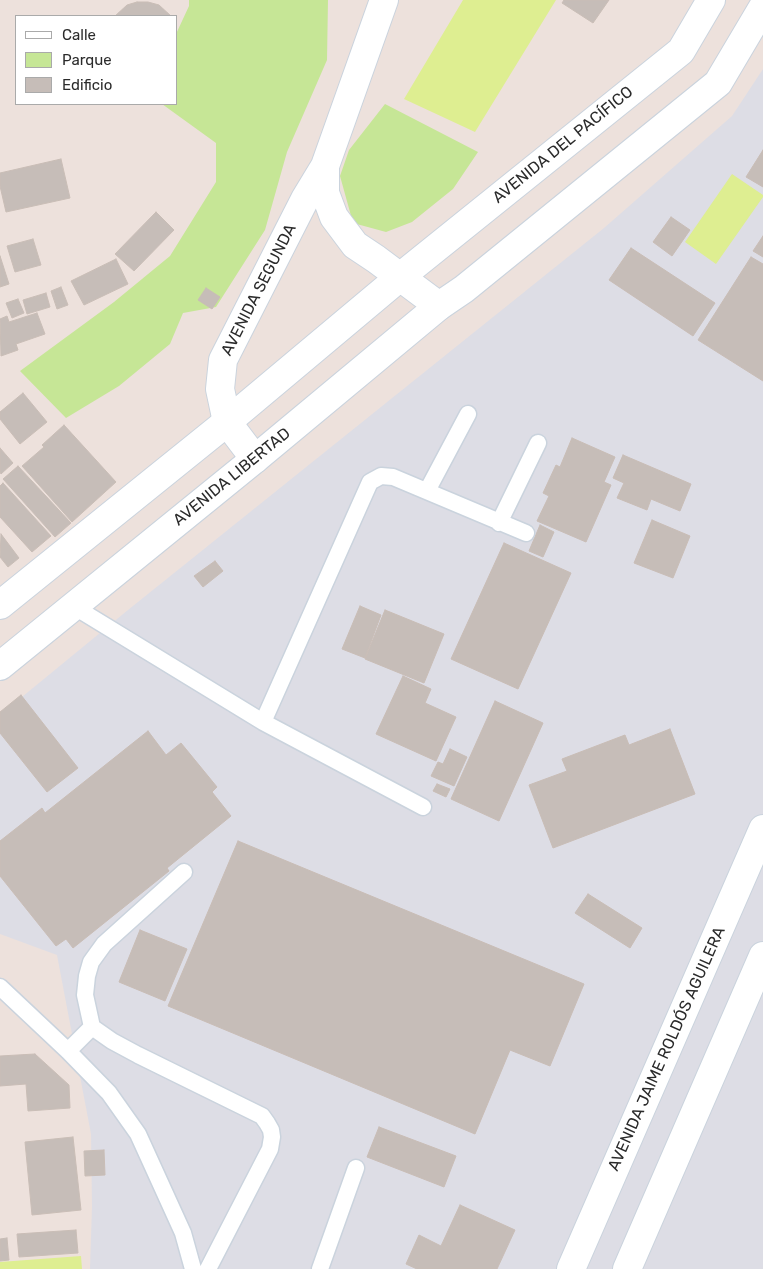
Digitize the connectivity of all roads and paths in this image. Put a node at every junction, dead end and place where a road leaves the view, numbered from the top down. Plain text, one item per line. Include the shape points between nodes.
1 (384, 0) edge
2 (711, 0) edge
3 (763, 7) edge
4 (325, 166) junction
5 (400, 277) junction
6 (439, 306) junction
7 (468, 414) dead end
8 (227, 422) junction
9 (538, 443) dead end
10 (255, 459) junction
11 (427, 491) junction
12 (499, 523) junction
13 (526, 533) dead end
14 (0, 605) edge
15 (73, 606) junction
16 (0, 666) edge
17 (262, 722) junction
18 (424, 807) dead end
19 (763, 829) edge
20 (184, 872) dead end
21 (763, 956) edge
22 (0, 987) edge
23 (92, 1027) junction
24 (68, 1051) junction
25 (356, 1168) dead end
26 (193, 1269) edge
27 (208, 1269) edge
28 (320, 1269) edge
29 (571, 1269) edge
30 (627, 1269) edge

1 - 4 main road, AVENIDA SEGUNDA
2 - 5 main road, AVENIDA DEL PACÍFICO via 680,51
3 - 6 main road, AVENIDA LIBERTAD via 718,83
4 - 5 main road, AVENIDA SEGUNDA via 325,193 334,217 355,245
4 - 8 main road, AVENIDA SEGUNDA via 223,360 220,389
5 - 6 main road, AVENIDA SEGUNDA
5 - 8 main road
6 - 10 main road, AVENIDA LIBERTAD
7 - 11 lane
8 - 10 main road
8 - 14 main road
9 - 12 lane
10 - 15 main road, AVENIDA LIBERTAD
11 - 12 lane
11 - 17 lane via 393,477 381,476 370,482
12 - 13 lane
15 - 16 main road, AVENIDA LIBERTAD
15 - 17 lane
17 - 18 lane
19 - 29 main road, AVENIDA JAIME ROLDÓS AGUILERA
20 - 23 lane via 104,944 91,962 85,995
21 - 30 main road
22 - 24 lane
23 - 24 lane
23 - 27 lane via 129,1051 262,1116 271,1130 270,1149
24 - 26 lane via 110,1093 138,1134 183,1233
25 - 28 lane

